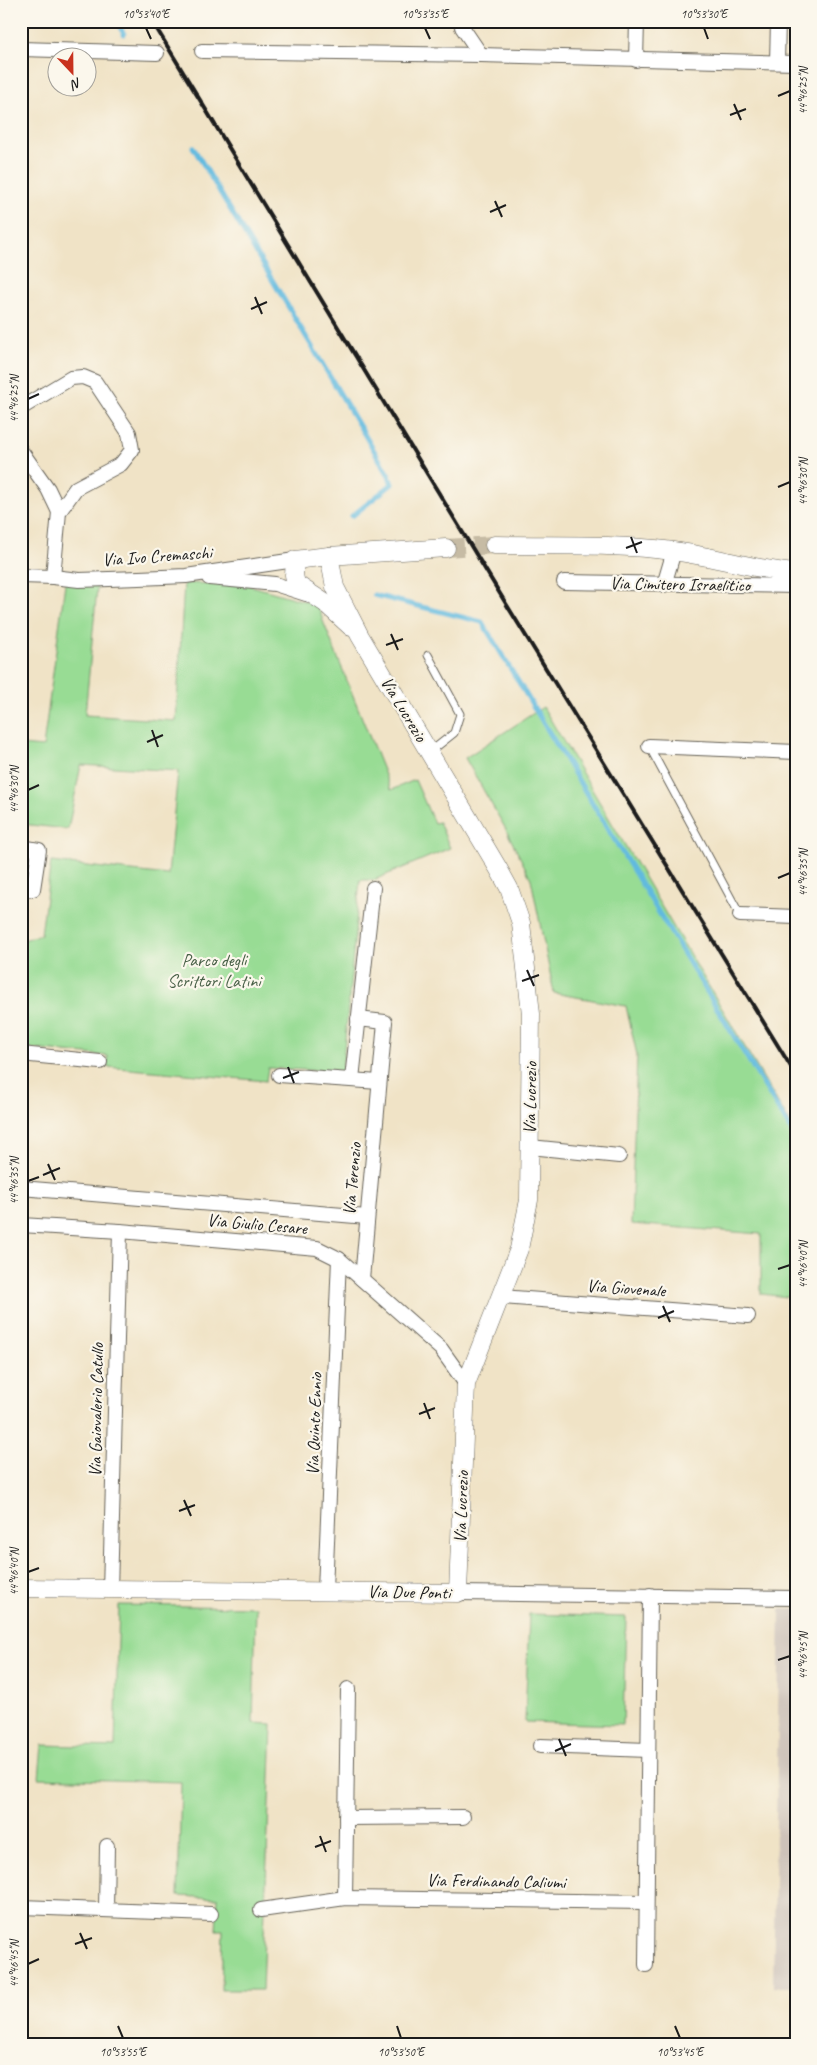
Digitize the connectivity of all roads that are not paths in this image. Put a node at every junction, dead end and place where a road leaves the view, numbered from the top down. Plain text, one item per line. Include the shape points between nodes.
1 (463, 21) edge
2 (637, 21) edge
3 (778, 21) edge
4 (21, 50) edge
5 (202, 51) dead end
6 (157, 54) dead end
7 (481, 55) junction
8 (636, 60) junction
9 (777, 62) junction
10 (796, 63) edge
11 (21, 408) edge
12 (21, 450) edge
13 (59, 512) junction
14 (494, 545) tunnel mouth
15 (446, 548) tunnel mouth
16 (674, 551) junction
17 (328, 556) junction
18 (295, 560) junction
19 (796, 574) edge
20 (21, 576) edge
21 (186, 576) junction
22 (53, 577) junction
23 (564, 582) dead end
24 (664, 585) junction
25 (796, 586) edge
26 (317, 597) junction
27 (360, 636) junction
28 (428, 655) dead end
29 (649, 746) joint
30 (430, 752) junction
31 (796, 752) edge
32 (21, 847) edge
33 (373, 888) dead end
34 (21, 890) edge
35 (740, 915) joint
36 (796, 917) edge
37 (358, 1019) junction
38 (21, 1054) edge
39 (100, 1062) dead end
40 (279, 1075) dead end
41 (352, 1079) junction
42 (379, 1082) junction
43 (530, 1147) junction
44 (619, 1156) dead end
45 (21, 1188) edge
46 (367, 1217) junction
47 (21, 1225) edge
48 (120, 1230) junction
49 (339, 1259) junction
50 (362, 1279) junction
51 (501, 1297) junction
52 (748, 1316) dead end
53 (466, 1384) junction
54 (21, 1588) edge
55 (110, 1590) junction
56 (325, 1590) junction
57 (458, 1592) junction
58 (650, 1595) junction
59 (796, 1598) edge
60 (348, 1689) dead end
61 (540, 1746) dead end
62 (648, 1750) junction
63 (463, 1817) dead end
64 (346, 1818) junction
65 (108, 1846) dead end
66 (345, 1898) junction
67 (646, 1902) junction
68 (21, 1907) edge
69 (106, 1910) junction
70 (261, 1910) dead end
71 (211, 1914) dead end
72 (646, 1965) dead end

1 - 7 street via 462,27
2 - 8 street
3 - 9 street
4 - 6 street
5 - 7 street
7 - 8 street
8 - 9 street
9 - 10 street
11 - 13 street via 71,378 83,377 95,382 129,432 132,450 121,464 76,488
12 - 13 street via 48,489
13 - 22 street
14 - 16 street, Via Cimitero Israelitico
15 - 17 street
16 - 19 street, Via Cimitero Israelitico
16 - 24 street
17 - 18 street
17 - 27 street, Via Lucrezio via 335,587
18 - 21 street, Via Ivo Cremaschi
18 - 26 street, Via Lucrezio via 296,584
20 - 22 street, Via Ivo Cremaschi
21 - 22 street, Via Ivo Cremaschi via 80,580
21 - 26 street, Via Lucrezio via 275,584
23 - 24 street, Via Cimitero Israelitico
24 - 25 street, Via Cimitero Israelitico
26 - 27 street, Via Lucrezio
27 - 30 street, Via Lucrezio
28 - 30 lane via 460,714 454,733
29 - 31 street
29 - 35 lane
30 - 43 street, Via Lucrezio via 509,888 521,923 531,1014
32 - 34 street via 39,850 33,889
33 - 37 street
35 - 36 street
37 - 41 street
37 - 42 street, Via Terenzio via 385,1022
38 - 39 street
40 - 41 street
41 - 42 street
42 - 46 street, Via Terenzio
43 - 44 street
43 - 51 street, Via Lucrezio via 529,1200 519,1249
45 - 46 street, Via Giulio Cesare
46 - 50 street, Via Terenzio
47 - 48 street, Via Giulio Cesare
48 - 49 street, Via Giulio Cesare via 317,1248
48 - 55 street, Via Gaiovalerio Catullo
49 - 50 street, Via Giulio Cesare
49 - 56 street, Via Quinto Ennio
50 - 53 street, Via Giulio Cesare via 441,1349
51 - 52 street, Via Giovenale
51 - 53 street, Via Lucrezio
53 - 57 street, Via Lucrezio
54 - 55 street, Via Due Ponti
55 - 56 street, Via Due Ponti
56 - 57 street, Via Due Ponti
57 - 58 street, Via Due Ponti
58 - 59 street, Via Due Ponti
58 - 62 street
60 - 64 street
61 - 62 street
62 - 67 street
63 - 64 street
64 - 66 street
65 - 69 street
66 - 67 street, Via Ferdinando Caliumi
66 - 70 street, Via Ferdinando Caliumi
67 - 72 street
68 - 69 street
69 - 71 street

